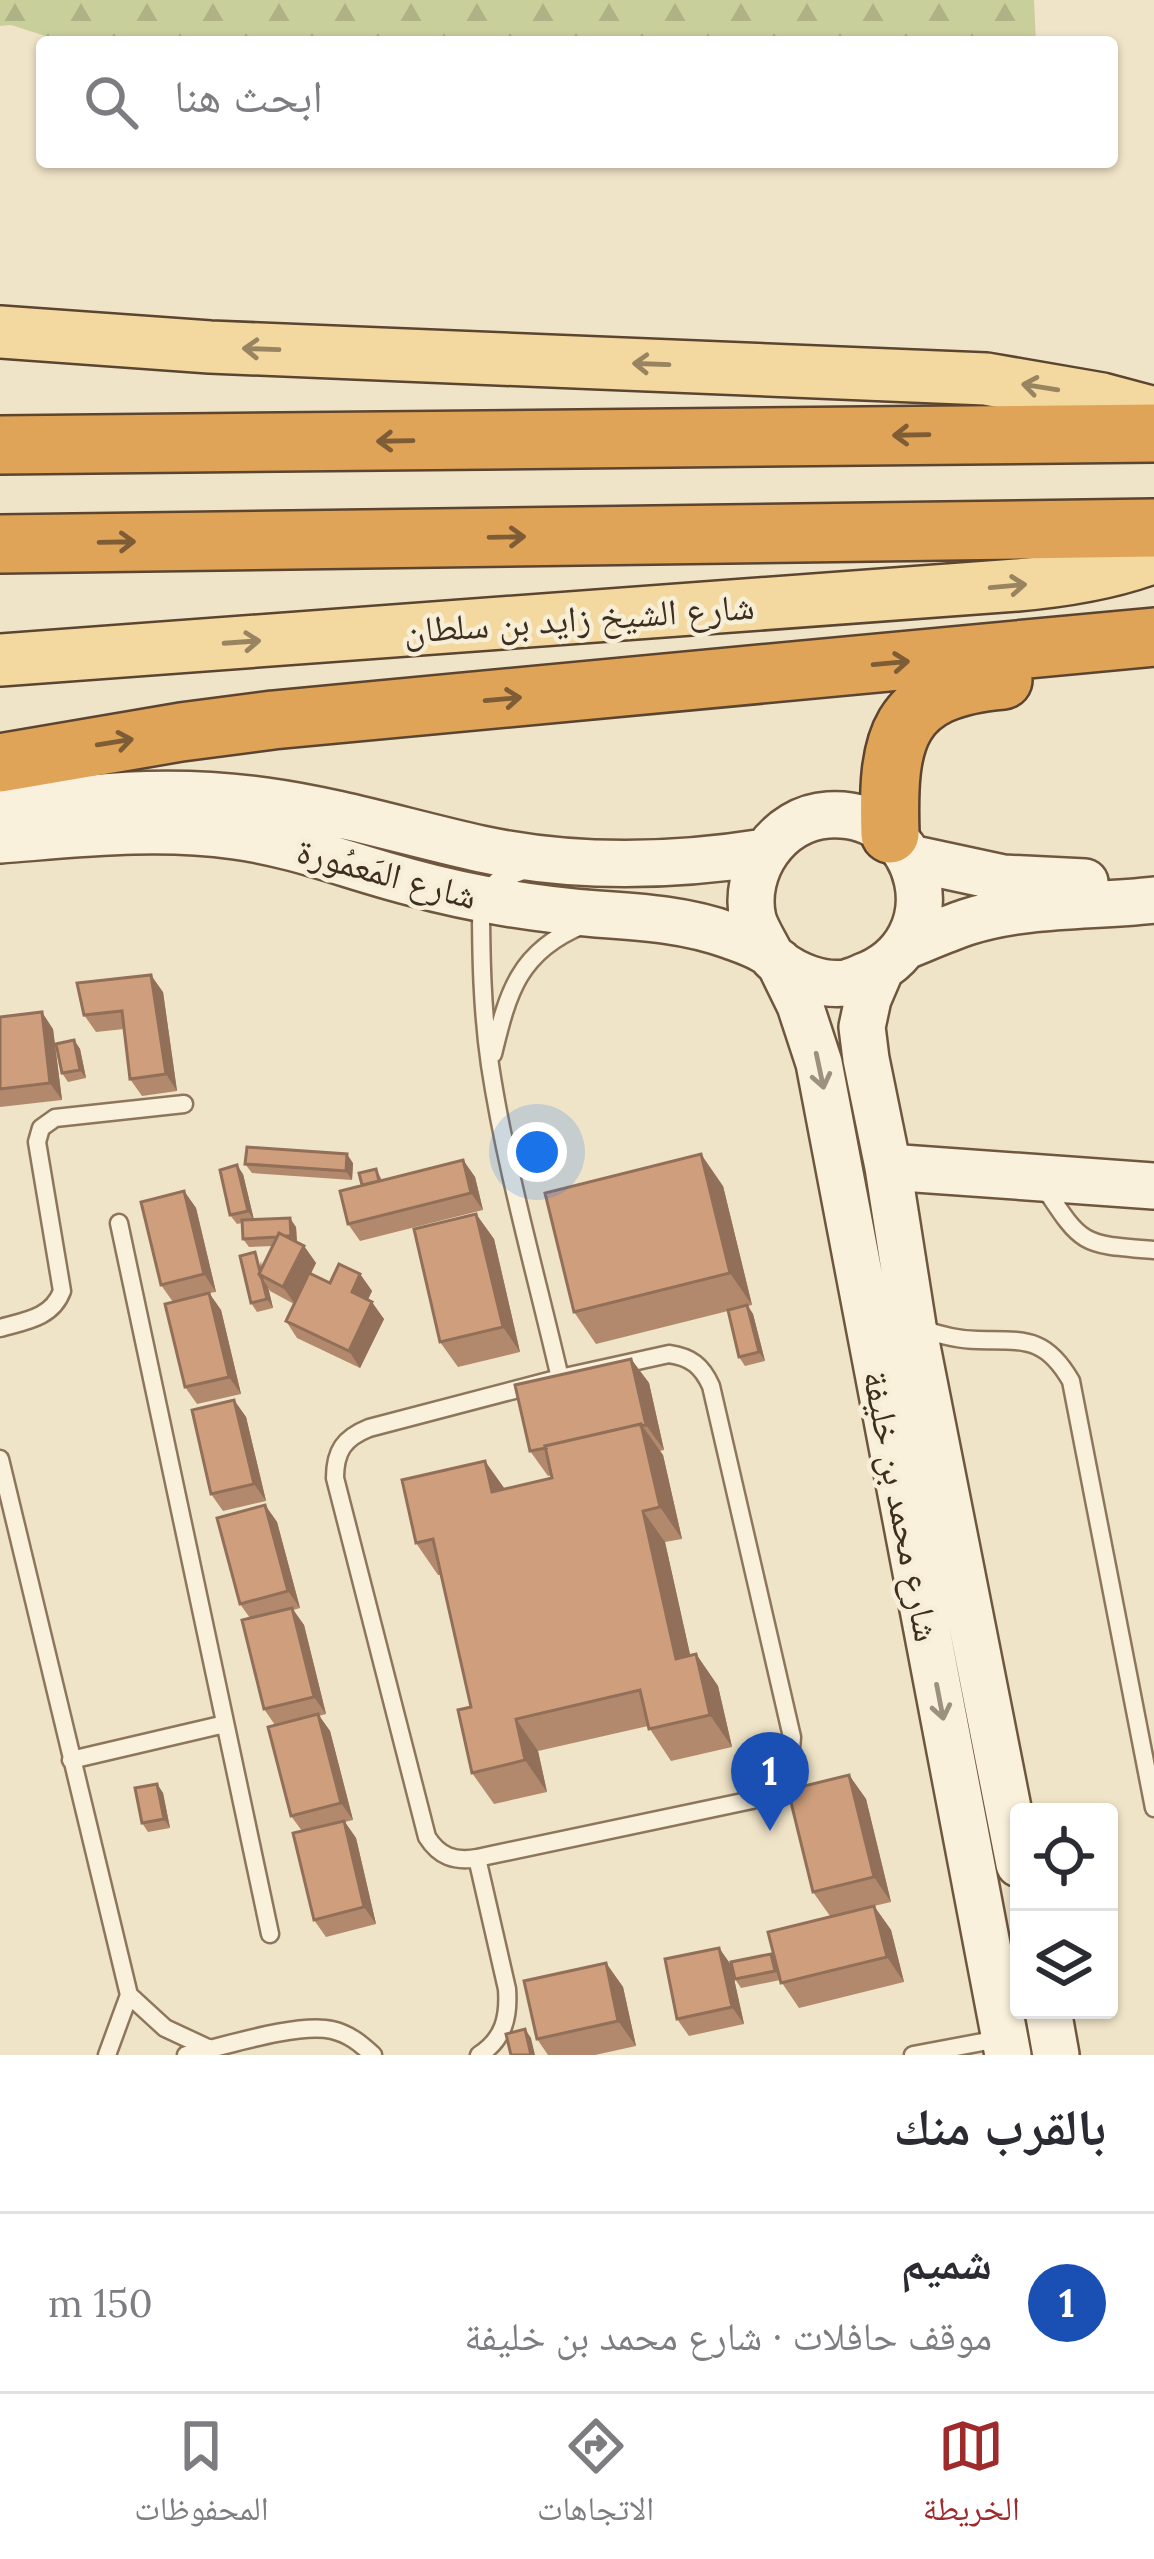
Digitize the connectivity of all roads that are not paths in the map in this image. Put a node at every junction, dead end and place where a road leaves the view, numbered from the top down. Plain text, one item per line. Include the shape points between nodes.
1 (0, 332) edge
2 (1154, 413) edge
3 (1154, 433) edge
4 (0, 445) edge
5 (1154, 528) edge
6 (0, 544) edge
7 (1154, 556) edge
8 (1154, 637) edge
9 (0, 660) edge
10 (1154, 667) edge
11 (0, 763) edge
12 (0, 812) edge
13 (0, 840) edge
14 (900, 846) junction
15 (765, 852) junction
16 (581, 862) junction
17 (1154, 884) edge
18 (482, 900) junction
19 (1154, 900) edge
20 (608, 914) junction
21 (774, 957) junction
22 (893, 958) junction
23 (490, 1066) junction
24 (184, 1104) dead end
25 (889, 1167) junction
26 (1038, 1178) junction
27 (1154, 1186) edge
28 (118, 1223) dead end
29 (1154, 1250) edge
30 (913, 1326) junction
31 (0, 1328) edge
32 (560, 1378) junction
33 (0, 1459) edge
34 (225, 1724) junction
35 (71, 1760) junction
36 (1154, 1808) edge
37 (1010, 1818) edge
38 (477, 1858) junction
39 (270, 1934) dead end
40 (129, 1995) junction
41 (1050, 2019) edge
42 (1006, 2046) edge
43 (210, 2050) junction
44 (107, 2055) edge
45 (186, 2055) edge
46 (373, 2055) edge
47 (479, 2055) edge
48 (914, 2055) edge
49 (1056, 2055) edge

2 -> 1 main road via 1045,387 945,376
3 -> 4 highway
6 -> 5 highway, شارع الشيخ زايد بن سلطان
9 -> 7 main road, شارع الشيخ زايد بن سلطان via 1017,585
11 -> 8 highway via 273,720
10 - 14 highway via 942,692 914,712 898,737 889,789
12 - 16 main road, شارع المَعمُورة via 145,795 260,800
13 - 18 main road, شارع المَعمُورة via 152,829 238,836
14 - 15 main road via 870,821 823,815 781,834
14 - 17 main road via 1003,878
14 - 22 main road via 916,875 919,911
15 - 16 main road, شارع المَعمُورة via 680,863
15 - 21 main road via 752,885 753,920
16 - 18 lane via 507,875
18 - 20 main road, شارع المَعمُورة
18 - 23 lane
19 - 22 main road via 993,916
20 - 21 main road, شارع المَعمُورة via 692,924
20 - 23 lane via 528,961 505,1004
21 - 22 main road via 810,980 846,983
21 -> 42 main road, شارع محمد بن خليفة via 819,1063
22 - 25 main road, شارع محمد بن خليفة via 868,999 862,1027
23 - 32 lane
24 - 31 lane via 56,1118 41,1128 62,1291 41,1316
25 - 26 main road
25 - 30 main road, شارع محمد بن خليفة
26 - 27 main road
26 - 29 lane via 1080,1237
28 - 34 lane
30 - 36 lane via 954,1339 1027,1342 1061,1364 1071,1381
30 - 37 main road, شارع محمد بن خليفة
32 - 38 lane via 368,1428 353,1434 335,1461 427,1837 447,1857
32 - 38 lane via 669,1354 705,1373 791,1758 771,1791 752,1800
33 - 35 lane
34 - 35 lane
34 - 39 lane
35 - 40 lane
38 - 47 lane via 508,2011 503,2030
40 - 43 lane via 165,2028
40 - 44 lane
41 - 49 main road
42 - 48 lane
43 - 45 lane
43 - 46 lane via 328,2029 356,2038

